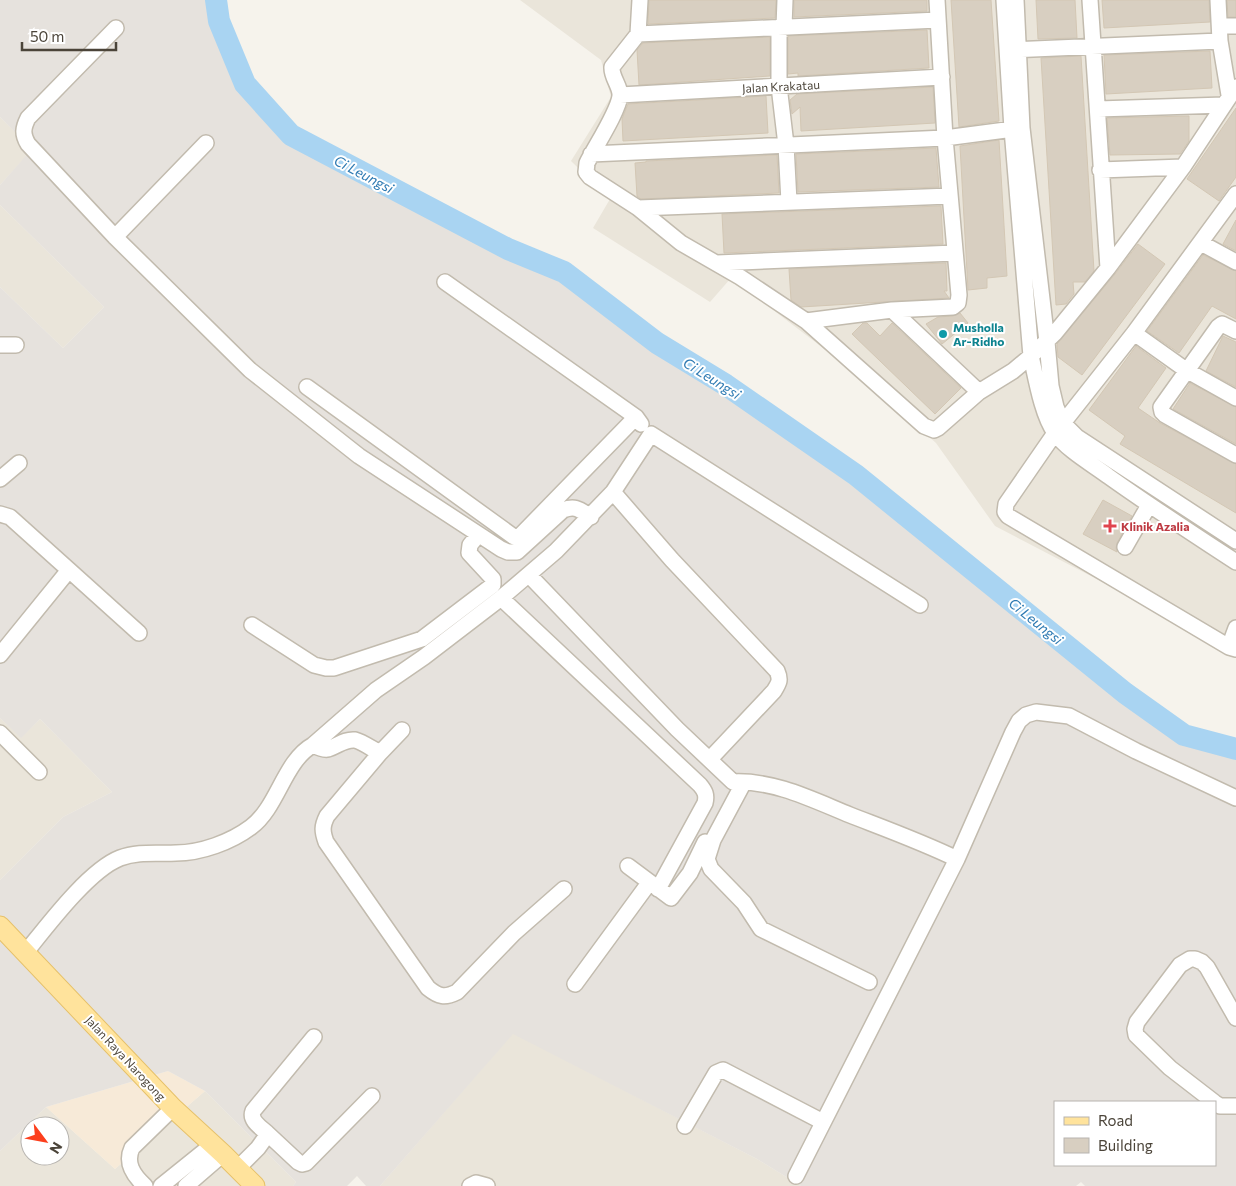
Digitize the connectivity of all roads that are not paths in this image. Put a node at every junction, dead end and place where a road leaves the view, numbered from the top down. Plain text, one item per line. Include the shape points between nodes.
1 (640, 0) edge
2 (785, 0) edge
3 (937, 0) edge
4 (1004, 0) edge
5 (1016, 0) edge
6 (1090, 0) edge
7 (1218, 0) edge
8 (938, 20) junction
9 (1236, 26) edge
10 (781, 27) junction
11 (116, 28) dead end
12 (638, 34) junction
13 (1220, 34) junction
14 (1092, 46) junction
15 (1013, 50) junction
16 (942, 77) junction
17 (779, 86) junction
18 (620, 95) junction
19 (1230, 95) edge
20 (1098, 109) junction
21 (1017, 128) junction
22 (945, 138) junction
23 (206, 143) dead end
24 (786, 145) junction
25 (591, 154) junction
26 (1183, 168) junction
27 (1100, 170) junction
28 (1236, 194) edge
29 (950, 196) junction
30 (789, 202) junction
31 (638, 208) junction
32 (115, 237) junction
33 (1201, 242) junction
34 (954, 253) junction
35 (1236, 262) edge
36 (718, 263) junction
37 (1108, 268) junction
38 (446, 282) dead end
39 (892, 310) junction
40 (806, 321) junction
41 (1236, 331) edge
42 (1134, 333) junction
43 (1047, 342) junction
44 (0, 345) edge
45 (16, 345) dead end
46 (1031, 356) junction
47 (1186, 370) junction
48 (307, 387) dead end
49 (979, 392) junction
50 (1236, 398) edge
51 (636, 417) junction
52 (1059, 428) junction
53 (650, 434) junction
54 (373, 435) junction
55 (1236, 455) edge
56 (359, 456) junction
57 (19, 463) dead end
58 (0, 479) edge
59 (613, 492) junction
60 (1149, 505) junction
61 (0, 514) edge
62 (590, 517) junction
63 (478, 535) junction
64 (1236, 541) edge
65 (1124, 547) dead end
66 (1236, 562) edge
67 (68, 570) junction
68 (529, 576) junction
69 (501, 598) junction
70 (920, 605) dead end
71 (252, 625) dead end
72 (1236, 628) edge
73 (139, 633) dead end
74 (1233, 648) edge
75 (0, 655) edge
76 (402, 730) dead end
77 (0, 733) edge
78 (312, 746) junction
79 (380, 753) junction
80 (710, 759) junction
81 (39, 772) dead end
82 (739, 782) junction
83 (1236, 798) edge
84 (957, 859) junction
85 (628, 866) dead end
86 (654, 886) junction
87 (564, 889) dead end
88 (0, 926) edge
89 (26, 952) junction
90 (869, 982) dead end
91 (575, 984) dead end
92 (1236, 1018) edge
93 (314, 1036) dead end
94 (372, 1096) dead end
95 (1211, 1101) edge
96 (1216, 1104) edge
97 (1236, 1106) edge
98 (173, 1108) junction
99 (823, 1122) junction
100 (685, 1126) dead end
101 (268, 1134) junction
102 (217, 1149) junction
103 (238, 1168) junction
104 (796, 1176) dead end
105 (145, 1186) edge
106 (162, 1186) edge
107 (186, 1186) edge
108 (255, 1186) edge
109 (470, 1186) edge
110 (487, 1186) edge

1 - 12 street
2 - 10 street
3 - 8 street
4 - 15 street
5 - 15 street
6 - 14 street
7 - 13 street
8 - 10 street
8 - 16 street
9 - 13 street
10 - 12 street
10 - 17 street
11 - 32 street via 28,118 23,135
12 - 18 street via 612,67
13 - 14 street
13 - 19 street
14 - 15 street
14 - 20 street
15 - 21 street
16 - 17 street, Jalan Krakatau
16 - 22 street
17 - 18 street, Jalan Krakatau
17 - 24 street
18 - 25 street via 616,110
19 - 20 street
19 - 26 street
20 - 27 street
21 - 22 street
21 - 43 street
21 - 46 street
22 - 24 street
22 - 29 street
23 - 32 street
24 - 25 street
24 - 30 street
25 - 31 street via 586,167 590,177
26 - 27 street
26 - 37 street
27 - 37 street
28 - 33 street
29 - 30 street
29 - 34 street
30 - 31 street
31 - 36 street via 681,243
32 - 56 street via 250,370
33 - 35 street
33 - 42 street
34 - 36 street
34 - 39 street via 959,296 953,307
36 - 40 street
37 - 43 street
38 - 51 street
39 - 40 street
39 - 49 street
40 - 49 street via 929,429 938,428
41 - 47 street via 1222,324 1218,327
42 - 47 street
42 - 52 street
43 - 46 street
43 - 52 street
44 - 45 street
46 - 49 street
46 - 52 street via 1038,388
47 - 50 street
47 - 55 street via 1161,406 1162,412
48 - 54 street
51 - 53 street
51 - 54 street via 520,536 514,537
52 - 60 street via 1083,458
52 - 64 street
52 - 74 street via 1006,504 1008,516
53 - 59 street
53 - 70 street
54 - 56 street
56 - 63 street
57 - 58 street
59 - 62 street
59 - 80 street via 780,678 774,691
60 - 65 street
60 - 66 street
61 - 67 street via 10,517
62 - 63 street via 571,507 563,510 517,552 501,549
62 - 68 street
63 - 71 street via 470,545 469,553 493,579 493,585 422,639 326,668 314,664
67 - 73 street
67 - 75 street
68 - 69 street
68 - 80 street
69 - 78 street via 376,690
69 - 86 street via 706,792 705,803
72 - 74 street
76 - 79 street
77 - 81 street
78 - 79 street via 328,749 352,740
78 - 89 street via 294,763 268,807 252,826 213,846 179,853 132,855 108,864 54,917
79 - 87 street via 327,816 322,826 323,834 416,972 437,995 447,997 457,992 514,933
80 - 82 street
82 - 84 street via 789,791
82 - 86 street via 690,874 672,897
82 - 90 street via 707,859 712,870 744,903 761,929
83 - 84 street via 1069,716 1036,712 1019,721 1013,732
84 - 99 street
85 - 86 street
86 - 91 street
88 - 89 main road, Jalan Raya Narogong
89 - 98 main road, Jalan Raya Narogong
92 - 95 street via 1213,976 1195,958 1180,965 1137,1022 1136,1035
93 - 101 street via 251,1115
94 - 101 street via 306,1163 298,1162
96 - 97 street
98 - 102 main road, Jalan Raya Narogong
98 - 105 street via 132,1148 128,1156 130,1167
99 - 100 street via 723,1070 716,1073
99 - 104 street
101 - 103 street
102 - 103 main road, Jalan Raya Narogong
102 - 106 street
102 - 107 street
103 - 108 main road, Jalan Raya Narogong
109 - 110 street via 476,1183

